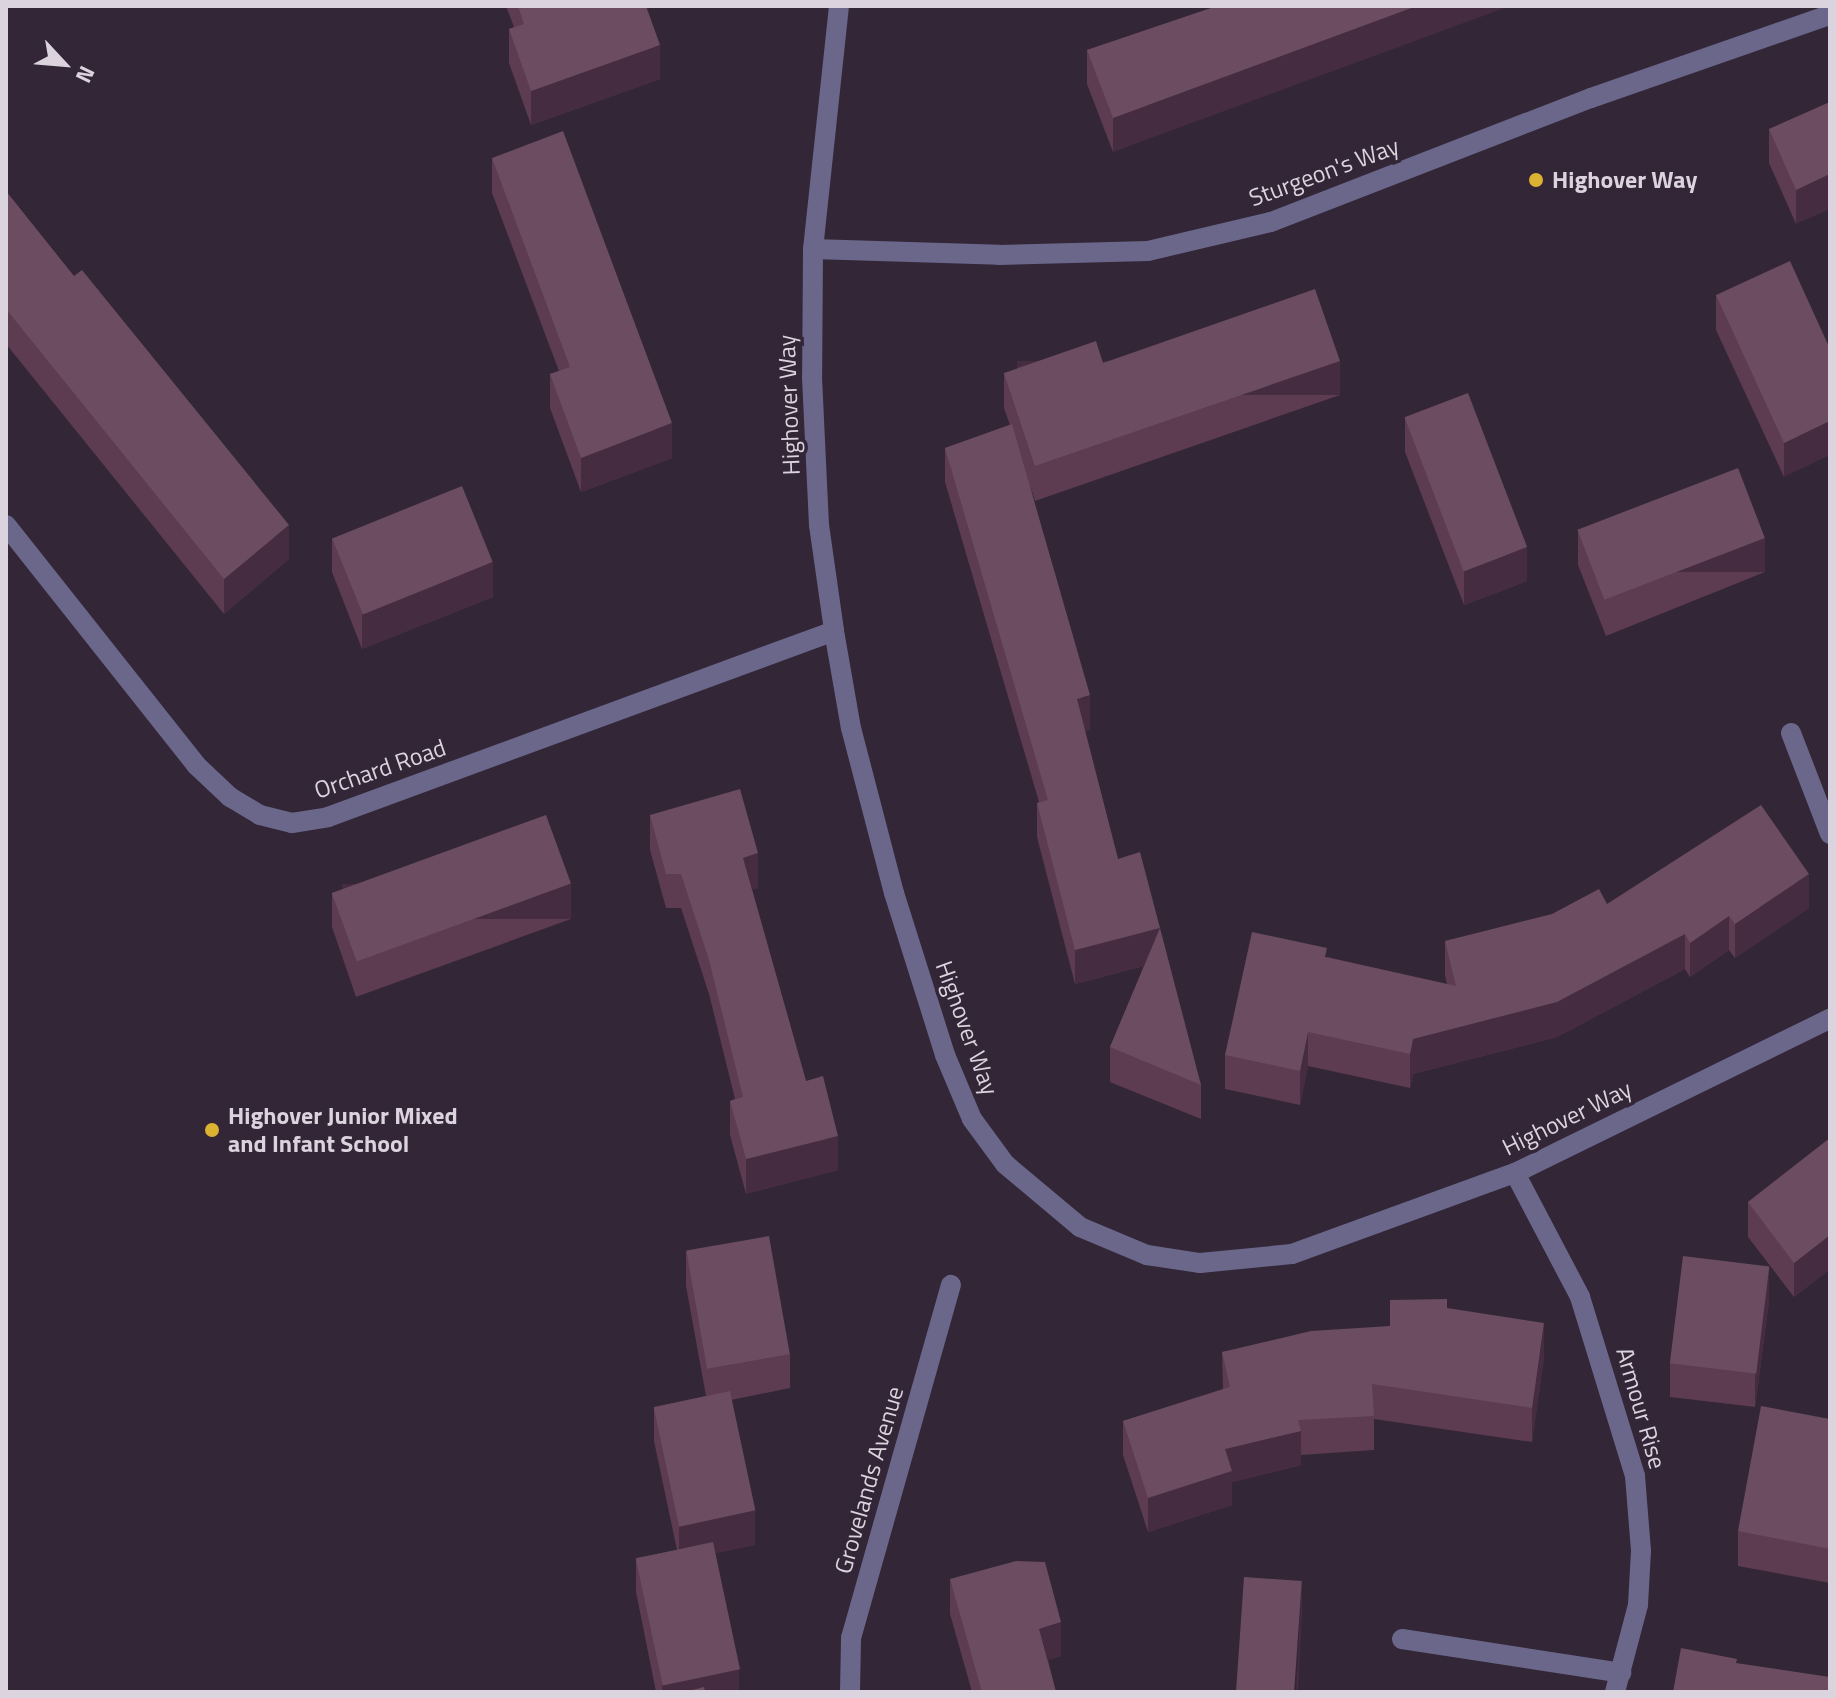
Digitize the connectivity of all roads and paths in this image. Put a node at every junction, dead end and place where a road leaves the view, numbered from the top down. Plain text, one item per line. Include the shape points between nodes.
1 (839, 6) edge
2 (1830, 15) edge
3 (813, 249) junction
4 (6, 525) edge
5 (834, 631) junction
6 (1791, 733) dead end
7 (1830, 834) edge
8 (1830, 1019) edge
9 (1515, 1173) junction
10 (951, 1285) dead end
11 (1402, 1639) dead end
12 (1618, 1682) edge
13 (850, 1692) edge

1 - 3 street, Highover Way
2 - 3 street, Sturgeon's Way via 1591,98 1271,222 1148,251 999,255
3 - 5 street, Highover Way via 819,525
4 - 5 street, Orchard Road via 196,765 230,797 260,815 292,823 328,817
5 - 9 street, Highover Way via 851,728 894,893 945,1055 972,1119 1034,1192 1080,1227 1147,1255 1200,1263 1292,1254
6 - 7 street
8 - 9 street, Highover Way
9 - 12 street, Armour Rise via 1580,1297 1635,1476 1641,1551 1638,1605
10 - 13 street, Grovelands Avenue via 851,1638
11 - 12 street, Armour Rise

